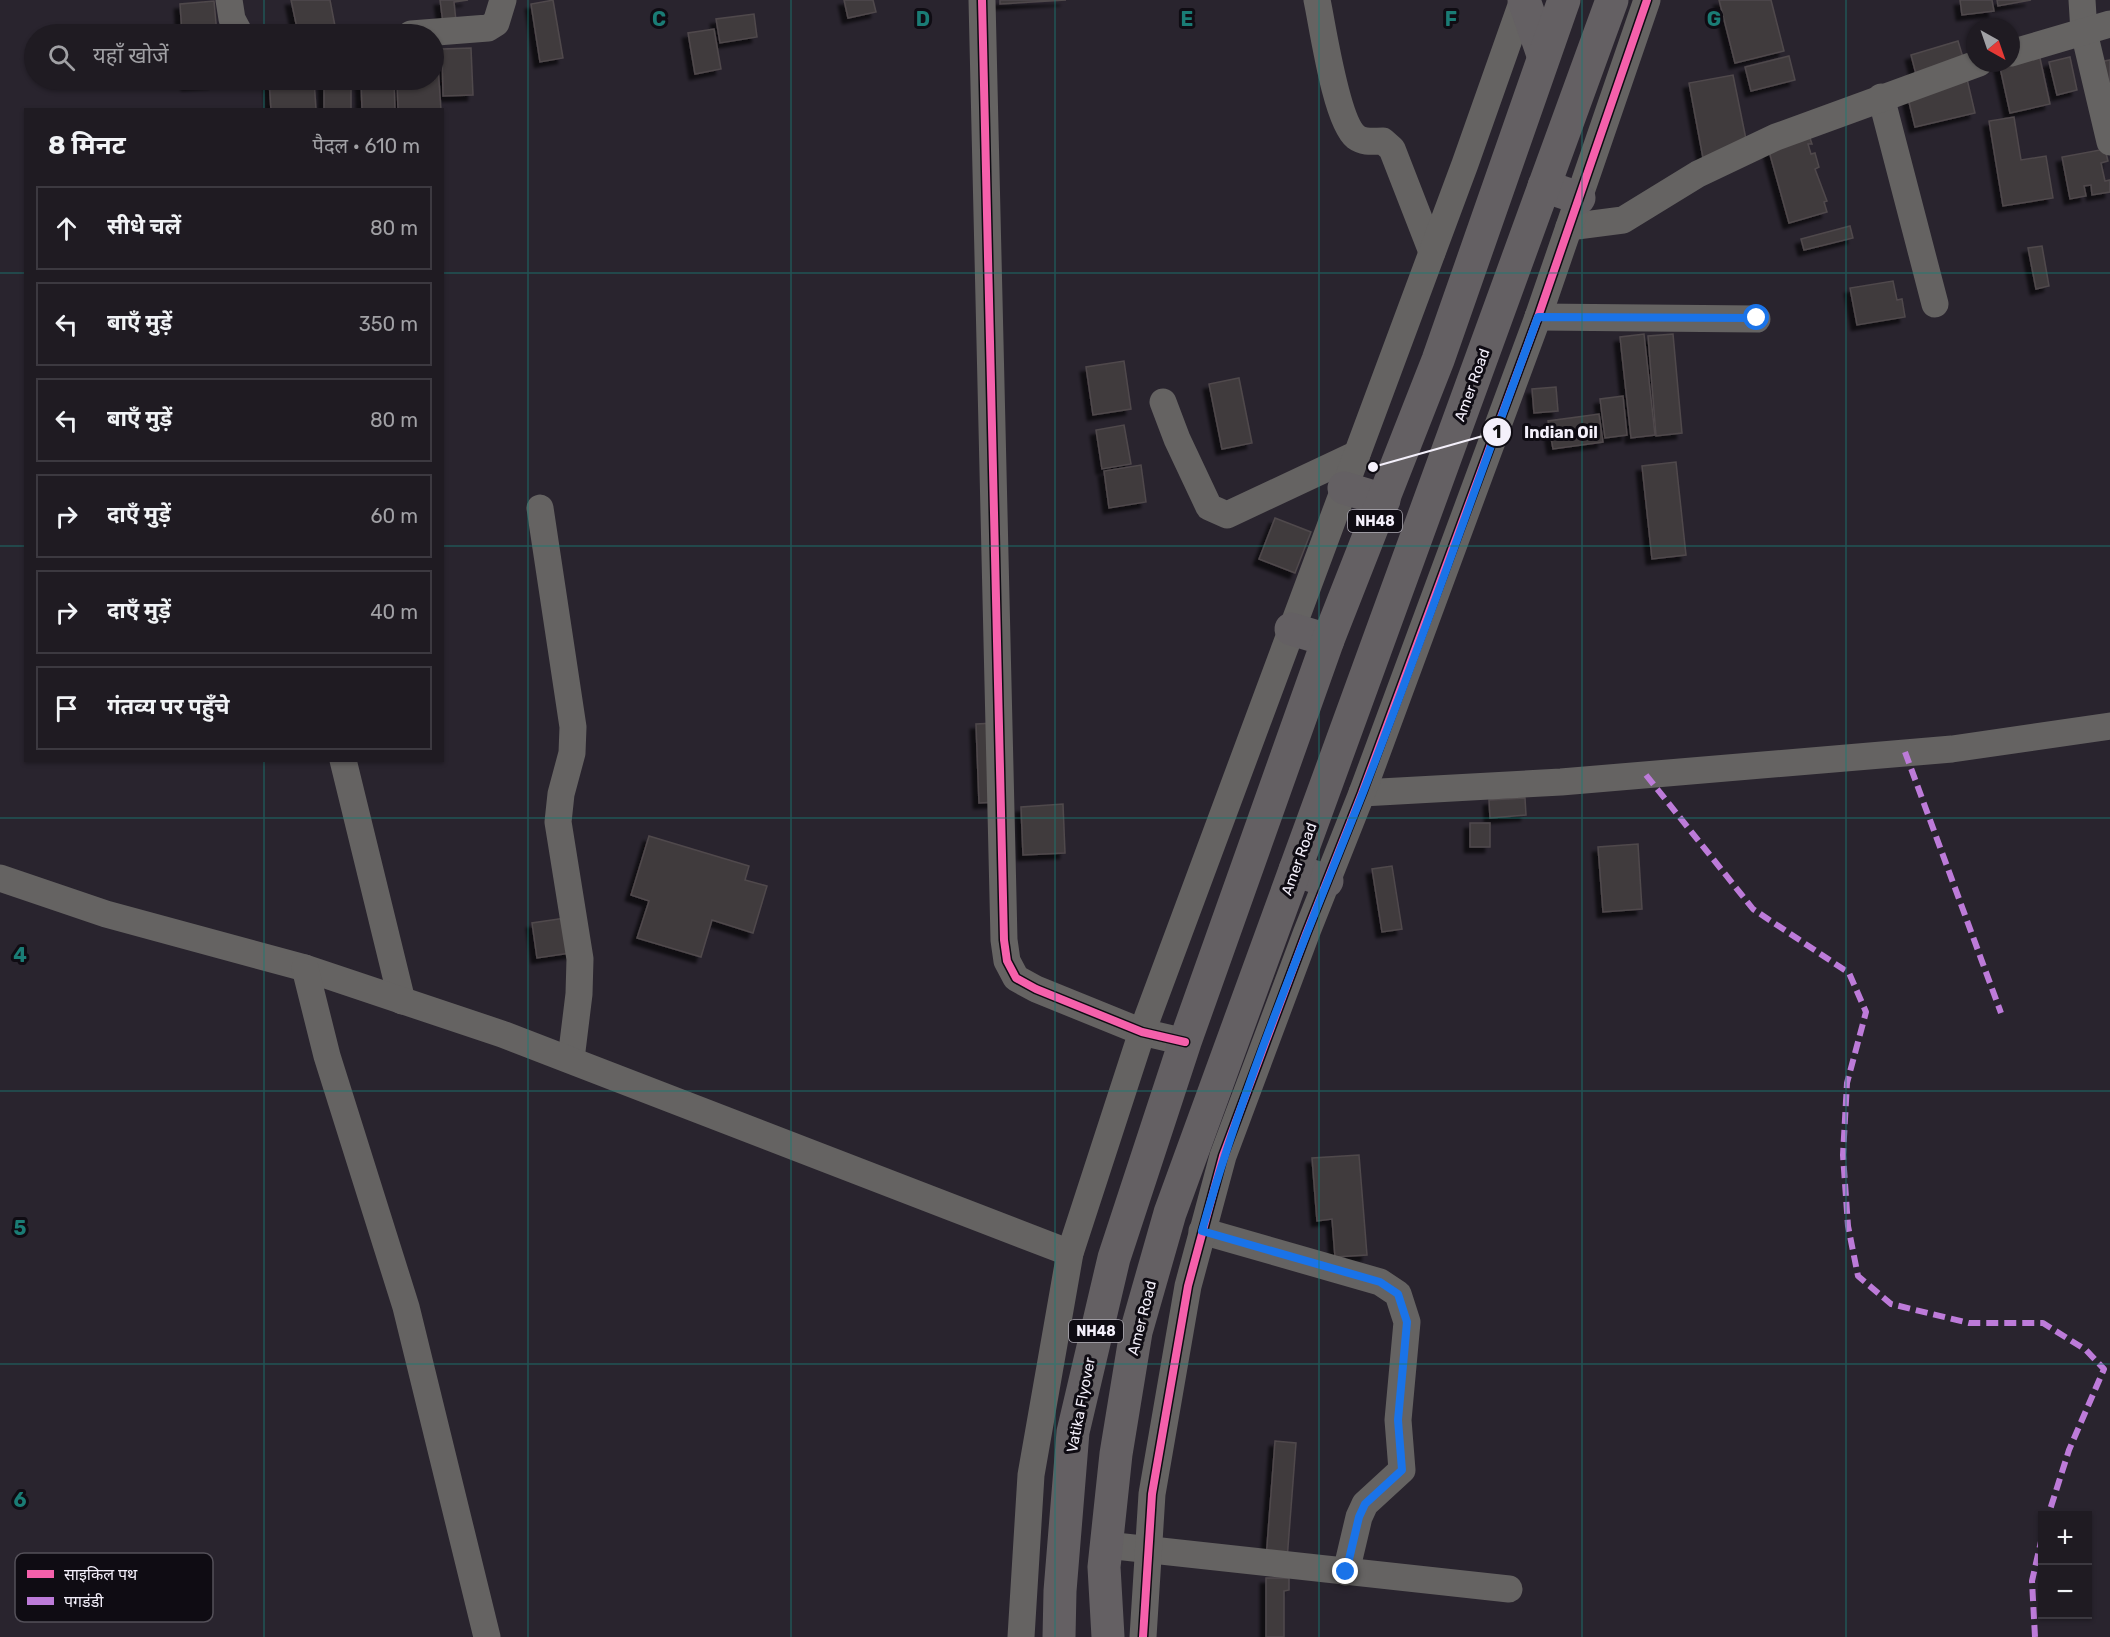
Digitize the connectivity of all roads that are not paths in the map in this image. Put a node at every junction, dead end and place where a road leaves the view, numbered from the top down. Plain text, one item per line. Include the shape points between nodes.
1 (229, 0) edge
2 (503, 0) edge
3 (982, 0) edge
4 (1317, 0) edge
5 (1523, 0) edge
6 (1564, 0) edge
7 (1612, 0) edge
8 (1647, 0) edge
9 (2082, 0) edge
10 (235, 24) edge
11 (2110, 24) edge
12 (444, 31) edge
13 (2084, 32) junction
14 (2020, 50) edge
15 (1543, 55) junction
16 (1966, 67) edge
17 (1881, 97) junction
18 (2110, 142) edge
19 (1544, 186) junction
20 (1574, 212) junction
21 (1432, 252) junction
22 (1935, 304) dead end
23 (1538, 317) junction
24 (1757, 318) dead end
25 (1163, 402) dead end
26 (1357, 454) junction
27 (1344, 488) junction
28 (1384, 500) junction
29 (540, 508) dead end
30 (1291, 629) junction
31 (1328, 640) junction
32 (2110, 726) edge
33 (343, 762) edge
34 (1362, 793) junction
35 (1295, 870) junction
36 (0, 878) edge
37 (1327, 881) junction
38 (305, 968) junction
39 (402, 1001) junction
40 (1142, 1032) junction
41 (1185, 1042) junction
42 (571, 1059) junction
43 (1202, 1231) junction
44 (1070, 1253) junction
45 (1106, 1545) junction
46 (1149, 1551) junction
47 (1346, 1572) junction
48 (1509, 1589) dead end
49 (1107, 1629) edge
50 (1059, 1634) edge
51 (487, 1637) edge
52 (1021, 1637) edge
53 (1143, 1637) edge

1 - 10 street
2 - 12 street via 496,24
3 - 40 street via 1007,961 1016,978 1036,989
4 - 21 street via 1346,124 1357,137 1383,141 1392,149
5 - 15 highway
5 - 21 street
6 - 15 highway, NH48
7 - 19 highway, NH48
8 - 20 street
9 - 13 street
11 - 13 street
13 - 14 street
13 - 18 street
15 - 28 highway, NH48 via 1438,360
16 - 17 street
17 - 20 street via 1776,137 1698,174 1623,220
17 - 22 street
19 - 20 highway
19 - 35 highway, Amer Road / NH48
20 - 23 street
21 - 26 street
23 - 24 street
23 - 34 street
25 - 26 street via 1209,507 1227,515
26 - 27 street
27 - 28 highway
27 - 30 street
28 - 31 highway, NH48
29 - 42 street via 573,728 558,822 580,959
30 - 31 highway
30 - 40 street
31 - 41 highway, NH48
32 - 34 street via 1952,749 1560,782
33 - 39 street
34 - 37 street
35 - 37 highway
35 - 45 highway, Amer Road / NH48 via 1170,1213 1139,1323 1116,1454
36 - 38 street via 106,914
37 - 43 street via 1223,1156
38 - 39 street
38 - 51 street via 327,1056 406,1307
39 - 42 street
40 - 41 street
40 - 44 street
41 - 50 highway, Vatika Flyover / NH48 via 1114,1258 1072,1432
42 - 44 street
43 - 46 street via 1188,1286 1152,1494
43 - 47 street via 1380,1282 1398,1294 1403,1304 1407,1322 1398,1420 1402,1470 1365,1504
44 - 52 street via 1030,1475
45 - 46 street
45 - 49 highway, NH48
46 - 47 street
46 - 53 street
47 - 48 street

